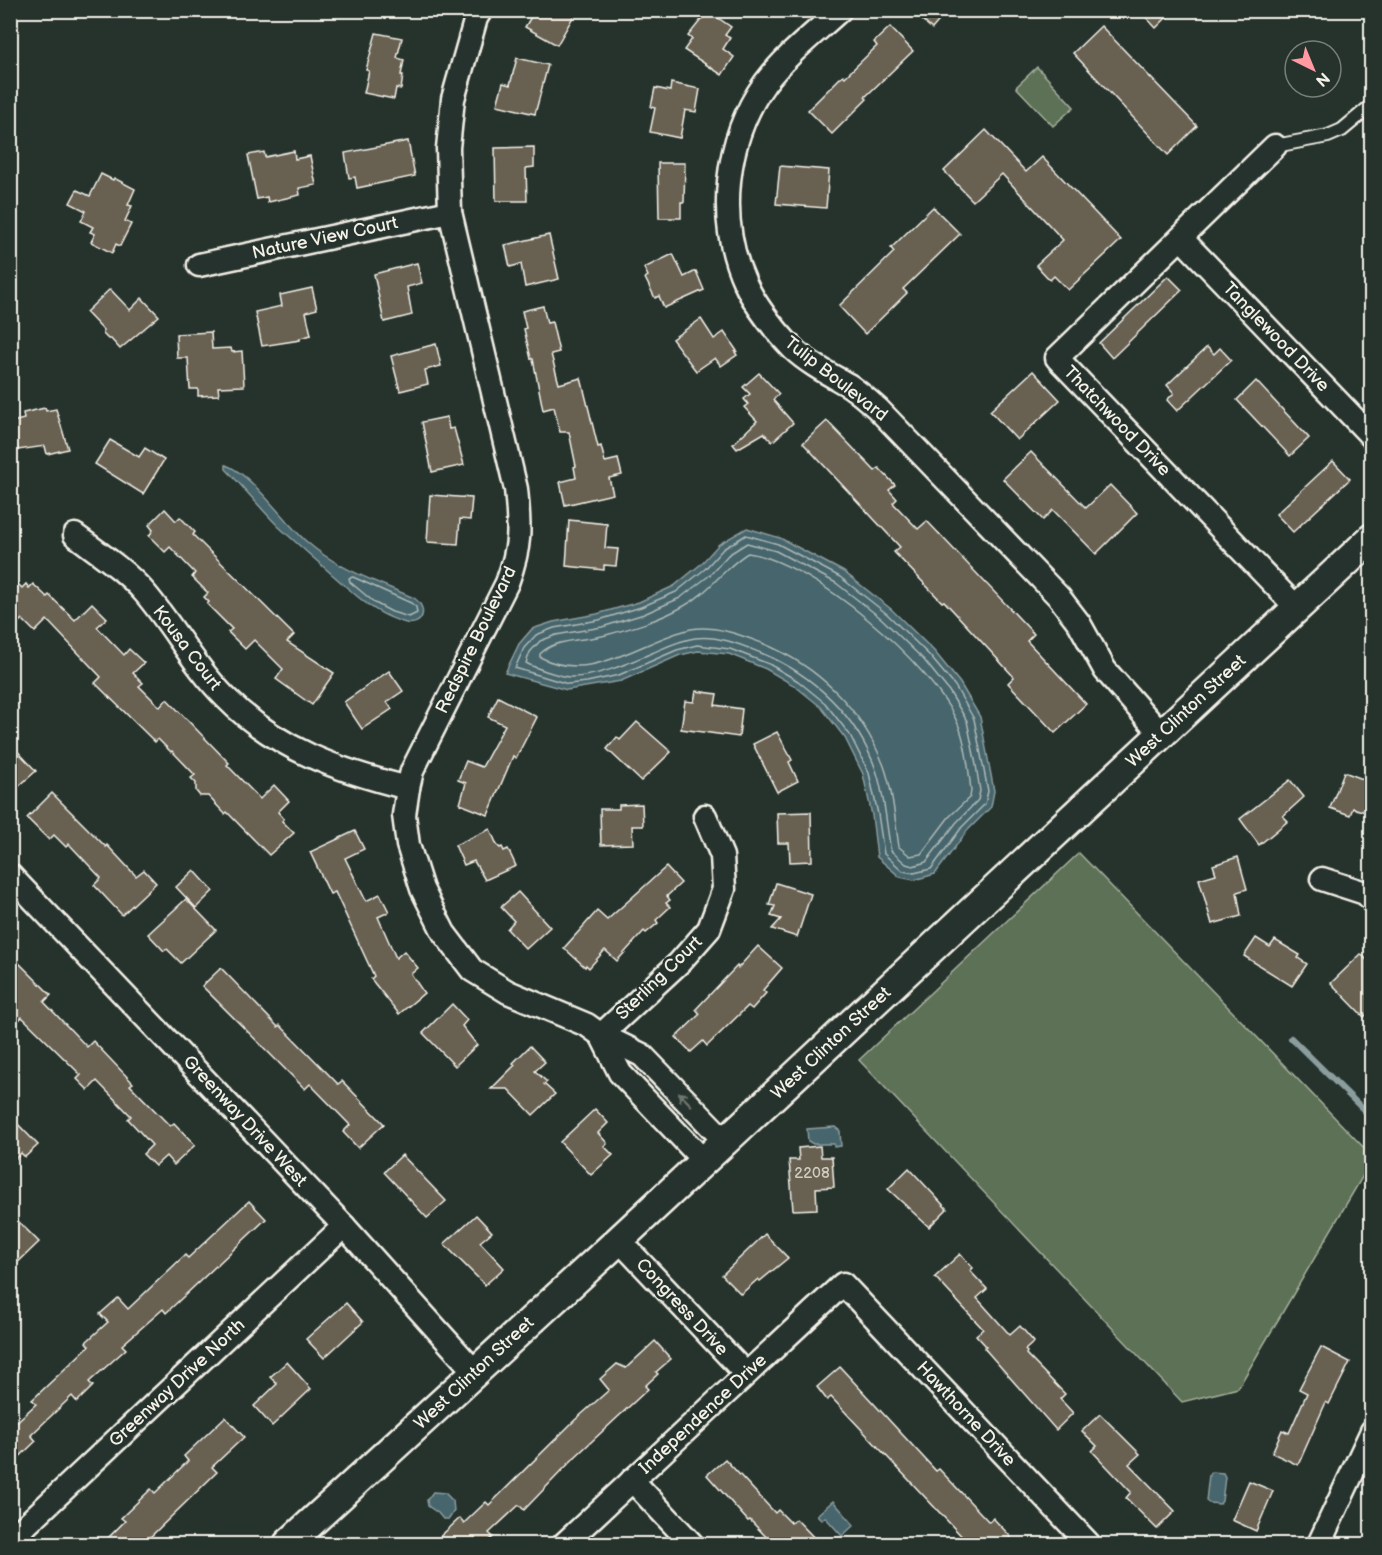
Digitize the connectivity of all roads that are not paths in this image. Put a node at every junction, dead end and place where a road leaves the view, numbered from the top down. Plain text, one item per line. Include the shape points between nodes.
1 (481, 10) edge
2 (840, 10) edge
3 (1371, 105) edge
4 (1275, 146) joint
5 (450, 212) junction
6 (1181, 238) junction
7 (199, 265) dead end
8 (1371, 437) edge
9 (75, 535) dead end
10 (1371, 538) edge
11 (1297, 608) junction
12 (1161, 734) junction
13 (408, 788) junction
14 (705, 816) dead end
15 (10, 875) edge
16 (1322, 879) dead end
17 (1371, 900) edge
18 (601, 1035) junction
19 (725, 1141) junction
20 (704, 1161) junction
21 (344, 1226) junction
22 (619, 1240) junction
23 (843, 1284) joint
24 (475, 1372) junction
25 (745, 1373) junction
26 (1371, 1431) edge
27 (632, 1480) junction
28 (10, 1540) edge
29 (288, 1545) edge
30 (564, 1545) edge
31 (692, 1545) edge
32 (1089, 1545) edge
33 (1319, 1545) edge

1 - 5 street, Redspire Boulevard via 453,99 448,148
2 - 12 street, Tulip Boulevard via 784,60 750,107 742,128 734,151 728,195 734,252 745,282 772,326 795,351 878,409 1059,597 1106,670
3 - 4 lane via 1335,134
4 - 6 street
5 - 7 street, Nature View Court
5 - 13 street, Redspire Boulevard via 516,489 520,528 517,555 507,583 412,771
6 - 8 street, Tanglewood Drive
6 - 11 street, Thatchwood Drive via 1057,358
9 - 13 street, Kousa Court via 138,586 211,683 244,716 320,762
10 - 11 street, West Clinton Street
11 - 12 street, West Clinton Street
12 - 19 street, West Clinton Street
13 - 18 street, Redspire Boulevard via 404,815 408,845 422,889 457,951 472,970 508,992 587,1025
14 - 18 street, Sterling Court via 722,856 724,889 709,929 679,963
15 - 21 street, Greenway Drive West
16 - 17 street via 1365,893
19 -> 18 street, Redspire Boulevard via 642,1055
18 - 20 street via 620,1073
19 - 20 street, West Clinton Street
20 - 22 street, West Clinton Street
21 - 24 street, Greenway Drive West
21 - 28 street, Greenway Drive North
22 - 24 street, West Clinton Street
22 - 25 street, Congress Drive
23 - 25 street, Independence Drive
23 - 32 street, Hawthorne Drive
24 - 29 street, West Clinton Street
25 - 27 street, Independence Drive
26 - 33 street
27 - 30 street, Independence Drive
27 - 31 street

